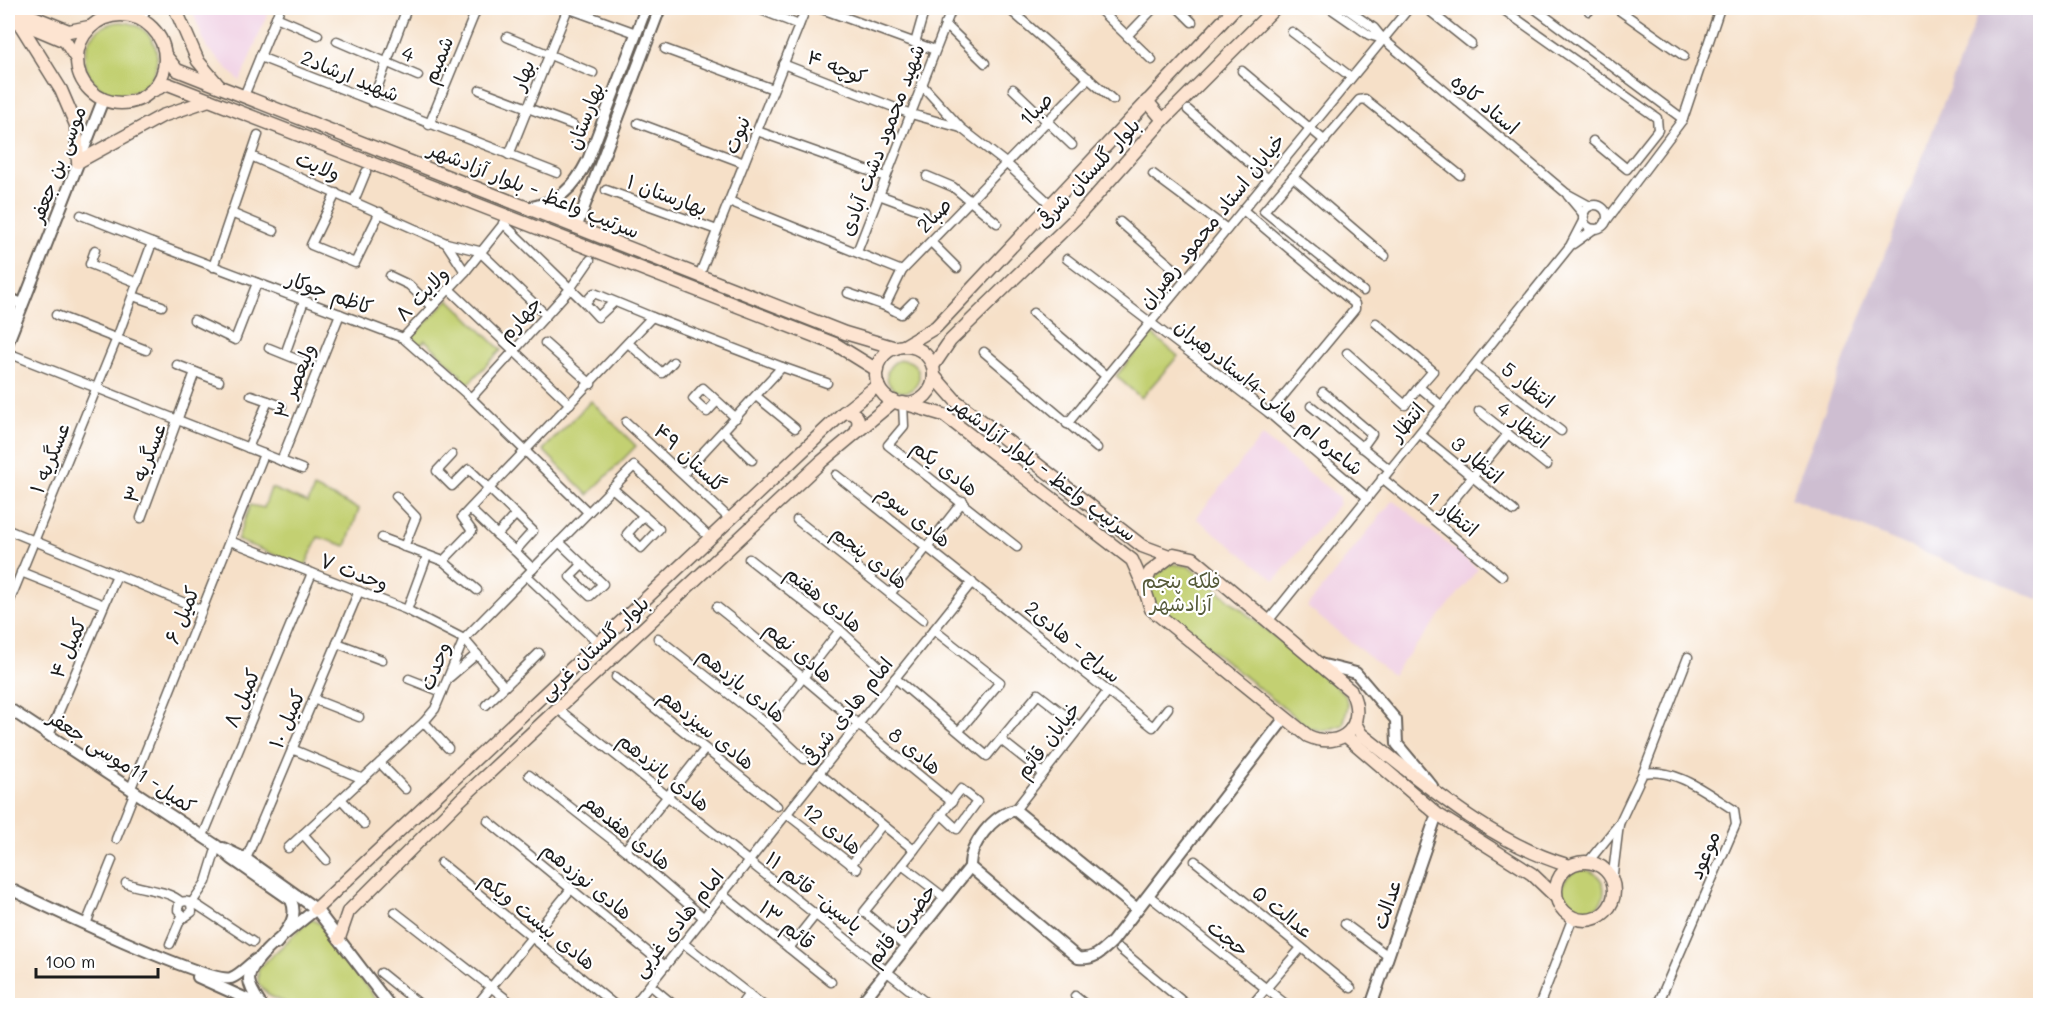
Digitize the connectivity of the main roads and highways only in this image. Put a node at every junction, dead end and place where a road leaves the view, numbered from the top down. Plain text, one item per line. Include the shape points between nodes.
1 (11, 8) edge
2 (42, 8) edge
3 (175, 8) edge
4 (1235, 8) edge
5 (1275, 8) edge
6 (143, 13) edge
7 (17, 17) edge
8 (90, 27) junction
9 (165, 55) junction
10 (76, 58) junction
11 (220, 86) junction
12 (152, 91) junction
13 (210, 100) junction
14 (1147, 101) junction
15 (1163, 120) junction
16 (936, 327) junction
17 (864, 337) junction
18 (950, 341) junction
19 (900, 347) junction
20 (854, 354) junction
21 (877, 370) junction
22 (933, 371) junction
23 (878, 385) junction
24 (899, 402) junction
25 (843, 413) junction
26 (857, 429) junction
27 (1169, 556) junction
28 (1144, 586) junction
29 (1355, 723) junction
30 (1346, 736) junction
31 (1542, 858) junction
32 (1570, 866) junction
33 (1532, 874) junction
34 (330, 897) junction
35 (1556, 897) junction
36 (316, 909) road end
37 (348, 912) junction
38 (339, 938) road end

1 - 7 main road
2 - 7 main road
3 - 11 main road via 198,61
4 - 14 main road, بلوار گلستان شرقی
5 - 15 main road, بلوار گلستان شرقی
6 - 8 main road via 114,15
6 - 9 main road
7 - 8 main road via 69,31
7 - 10 main road via 65,41
7 - 13 main road via 56,81 76,125 78,162 162,116
8 - 10 main road via 82,36
9 - 11 main road, سرتیپ واعظ - بلوار آزادشهر via 177,70
9 - 12 main road via 160,81
10 - 12 main road via 83,83 103,99 129,103
11 - 17 main road, سرتیپ واعظ - بلوار آزادشهر via 845,333
12 - 13 main road, سرتیپ واعظ - بلوار آزادشهر via 168,84
13 - 20 main road, سرتیپ واعظ - بلوار آزادشهر via 506,220
14 - 15 main road
14 - 16 main road, بلوار گلستان شرقی
15 - 18 main road, بلوار گلستان شرقی via 1078,216
16 - 18 main road via 939,337
16 - 19 main road, بلوار گلستان شرقی
17 - 19 main road, سرتیپ واعظ - بلوار آزادشهر
17 - 20 main road via 861,351
18 - 22 main road, بلوار گلستان شرقی
19 - 21 main road via 883,356
19 - 22 main road via 922,351
20 - 21 main road, سرتیپ واعظ - بلوار آزادشهر
21 - 23 main road
22 - 24 main road via 931,387 924,396 914,402
22 - 27 main road, سرتیپ واعظ - بلوار آزادشهر via 956,401 1142,546
23 - 24 main road via 885,395
23 - 25 main road, بلوار گلستان غربی
24 - 26 main road, بلوار گلستان غربی
24 - 28 main road, سرتیپ واعظ - بلوار آزادشهر via 945,415 1132,560
25 - 26 main road via 851,411 857,415
25 - 34 main road, بلوار گلستان غربی
26 - 37 main road, بلوار گلستان غربی via 460,800
27 - 28 main road via 1150,572
27 - 29 main road, سرتیپ واعظ - بلوار آزادشهر via 1193,558 1351,691 1356,701
28 - 30 main road, سرتیپ واعظ - بلوار آزادشهر via 1151,609 1284,719 1320,742
29 - 30 main road
29 - 31 main road via 1361,734 1440,795 1482,825
30 - 33 main road via 1437,814
31 - 32 main road
31 - 33 main road via 1547,868 1544,874
32 - 35 main road via 1558,879
32 - 35 main road via 1588,862 1603,869 1612,882 1612,901 1600,916 1582,920 1565,912
33 - 35 main road
34 - 36 main road, بلوار گلستان غربی
34 - 37 main road via 336,908
37 - 38 main road, بلوار گلستان غربی

